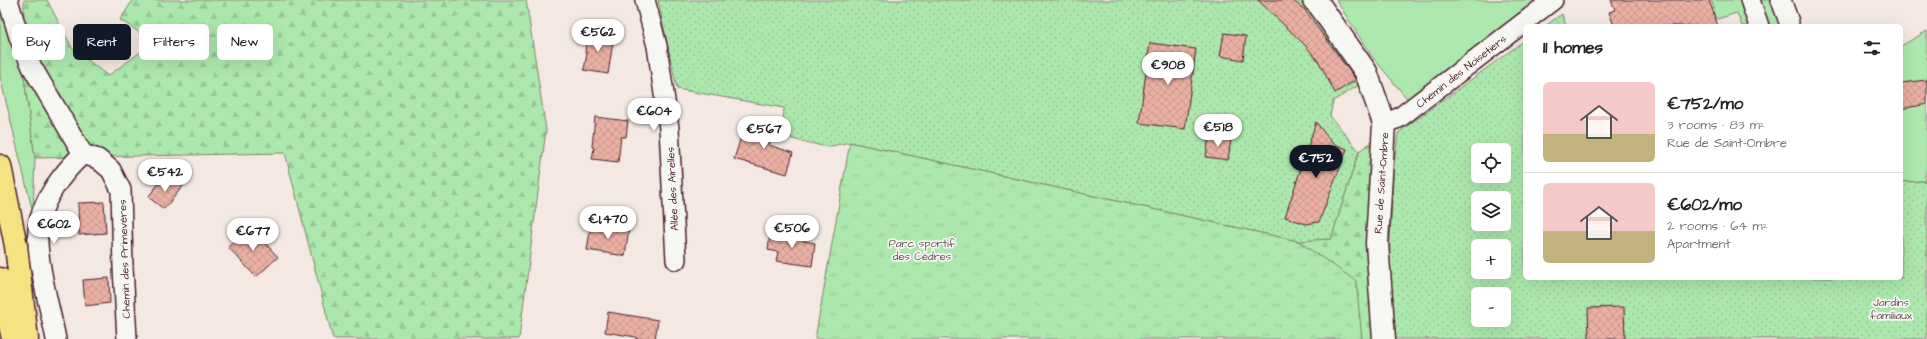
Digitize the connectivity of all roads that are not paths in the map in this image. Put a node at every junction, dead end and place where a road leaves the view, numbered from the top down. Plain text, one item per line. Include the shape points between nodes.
1 (8, 0) edge
2 (645, 0) edge
3 (1314, 0) edge
4 (1554, 0) edge
5 (1750, 0) edge
6 (1781, 0) edge
7 (1789, 22) dead end
8 (1757, 24) edge
9 (1384, 123) junction
10 (83, 154) junction
11 (0, 166) edge
12 (676, 260) dead end
13 (0, 279) edge
14 (13, 339) edge
15 (27, 339) edge
16 (56, 339) edge
17 (127, 339) edge
18 (1384, 339) edge

1 - 10 street via 19,37 32,67
2 - 12 street, Allée des Airelles via 657,46 669,128
3 - 9 street, Rue de Saint-Ombre via 1366,72
4 - 9 street, Chemin des Noisetiers via 1399,118
5 - 8 street
6 - 7 street
9 - 18 street, Rue de Saint-Ombre via 1377,243
10 - 16 street via 53,190 38,228 39,250
10 - 17 street, Chemin des Primevères via 98,159 112,170 121,190
11 - 15 highway via 16,246
13 - 14 highway

